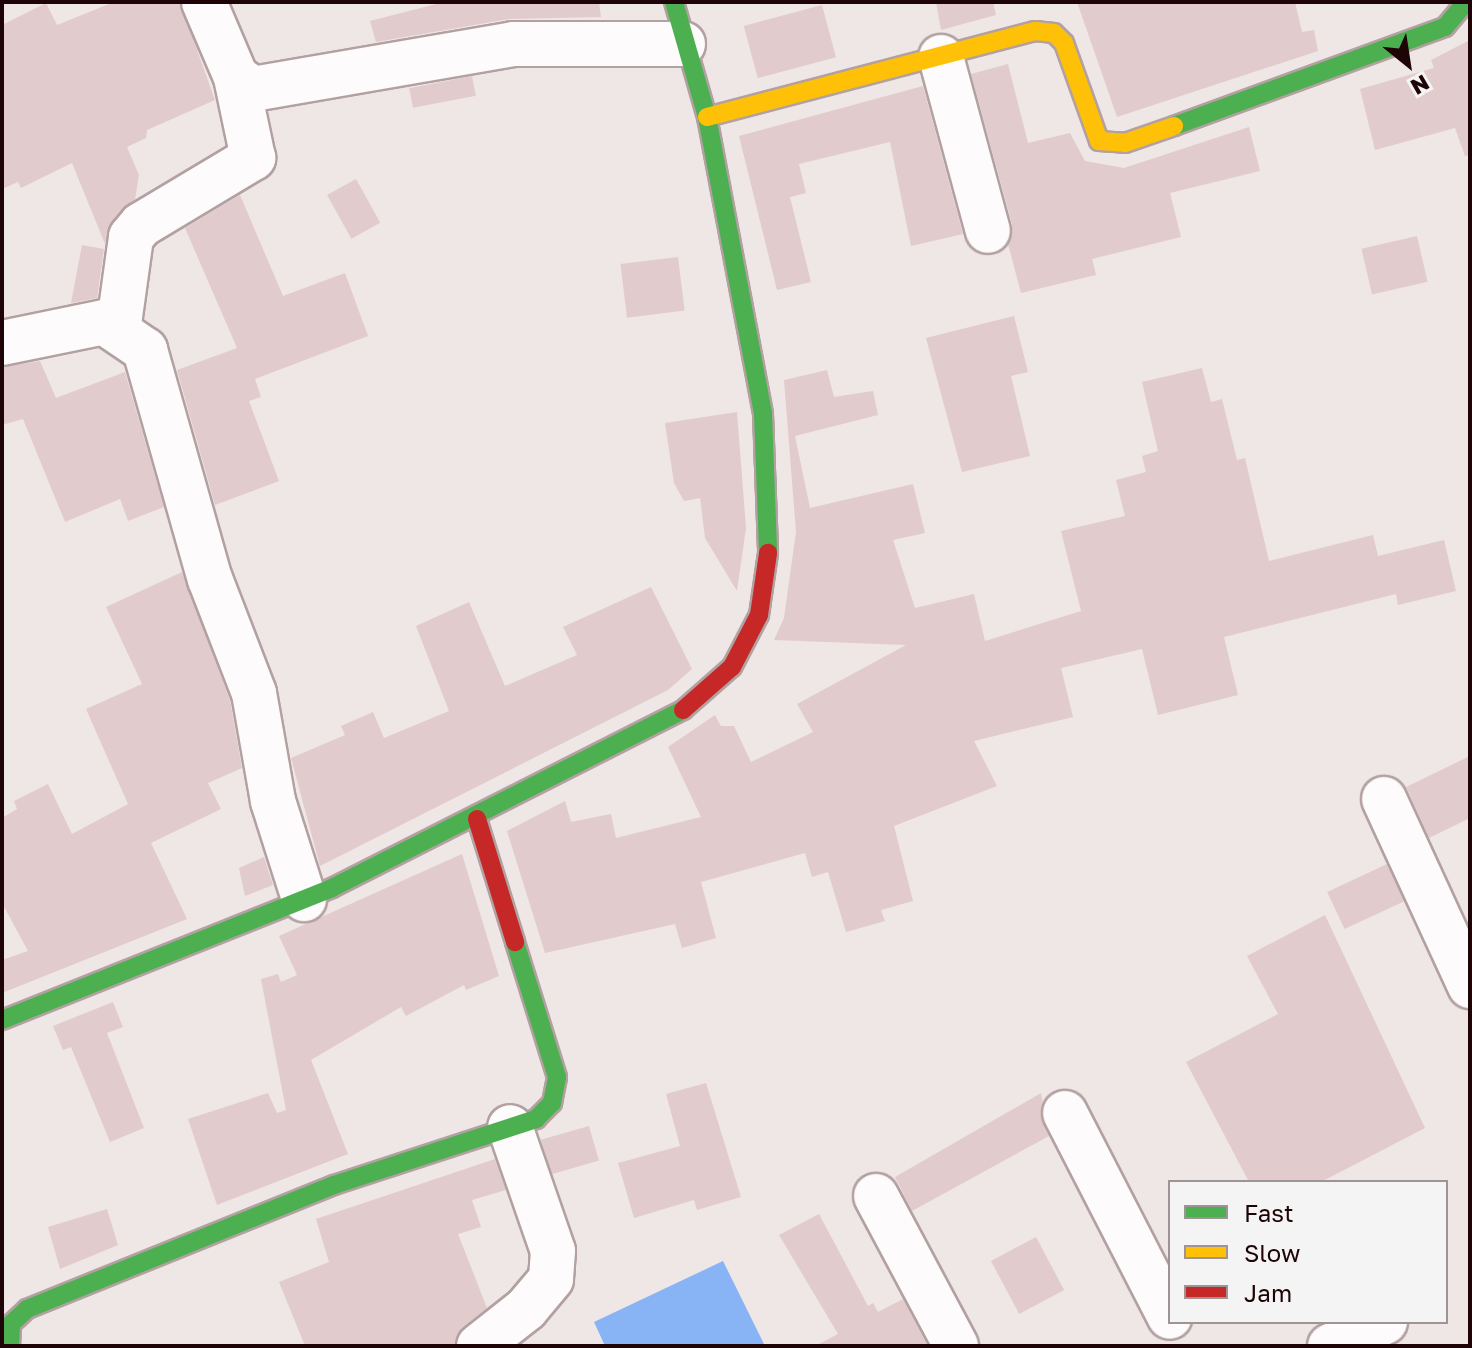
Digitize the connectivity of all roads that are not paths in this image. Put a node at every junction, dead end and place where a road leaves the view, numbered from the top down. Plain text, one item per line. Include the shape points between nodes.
1 (204, 2) edge
2 (674, 2) edge
3 (1466, 2) edge
4 (683, 44) junction
5 (941, 57) junction
6 (236, 77) junction
7 (707, 117) junction
8 (988, 231) dead end
9 (118, 331) junction
10 (2, 343) edge
11 (1384, 799) dead end
12 (477, 819) junction
13 (304, 899) junction
14 (1470, 986) edge
15 (2, 1020) edge
16 (1065, 1113) dead end
17 (510, 1127) junction
18 (876, 1196) dead end
19 (1168, 1314) edge
20 (1173, 1324) edge
21 (1380, 1324) edge
22 (1402, 1324) edge
23 (10, 1346) edge
24 (479, 1346) edge
25 (956, 1346) edge
26 (1185, 1346) edge
27 (1330, 1346) edge
28 (1411, 1346) edge

1 - 6 street
2 - 4 street
3 - 5 street via 1445,27 1372,58 1125,143 1099,141 1073,61 1054,33 1035,31
4 - 6 street via 513,44 277,88 253,89
4 - 7 street
5 - 7 street
5 - 8 street
6 - 9 street via 253,158 141,225 131,237
7 - 12 street via 737,302 763,414 771,529 759,615 732,667 682,711
9 - 10 street via 104,322
9 - 13 street via 145,350 210,579 254,693 273,801
11 - 14 street
12 - 13 street
12 - 17 street via 557,1077 552,1103 536,1119
13 - 15 street
16 - 19 street
17 - 23 street via 334,1185 27,1309 11,1324
17 - 24 street via 553,1251 551,1279 526,1309
18 - 25 street
20 - 26 street
21 - 27 street
22 - 28 street

